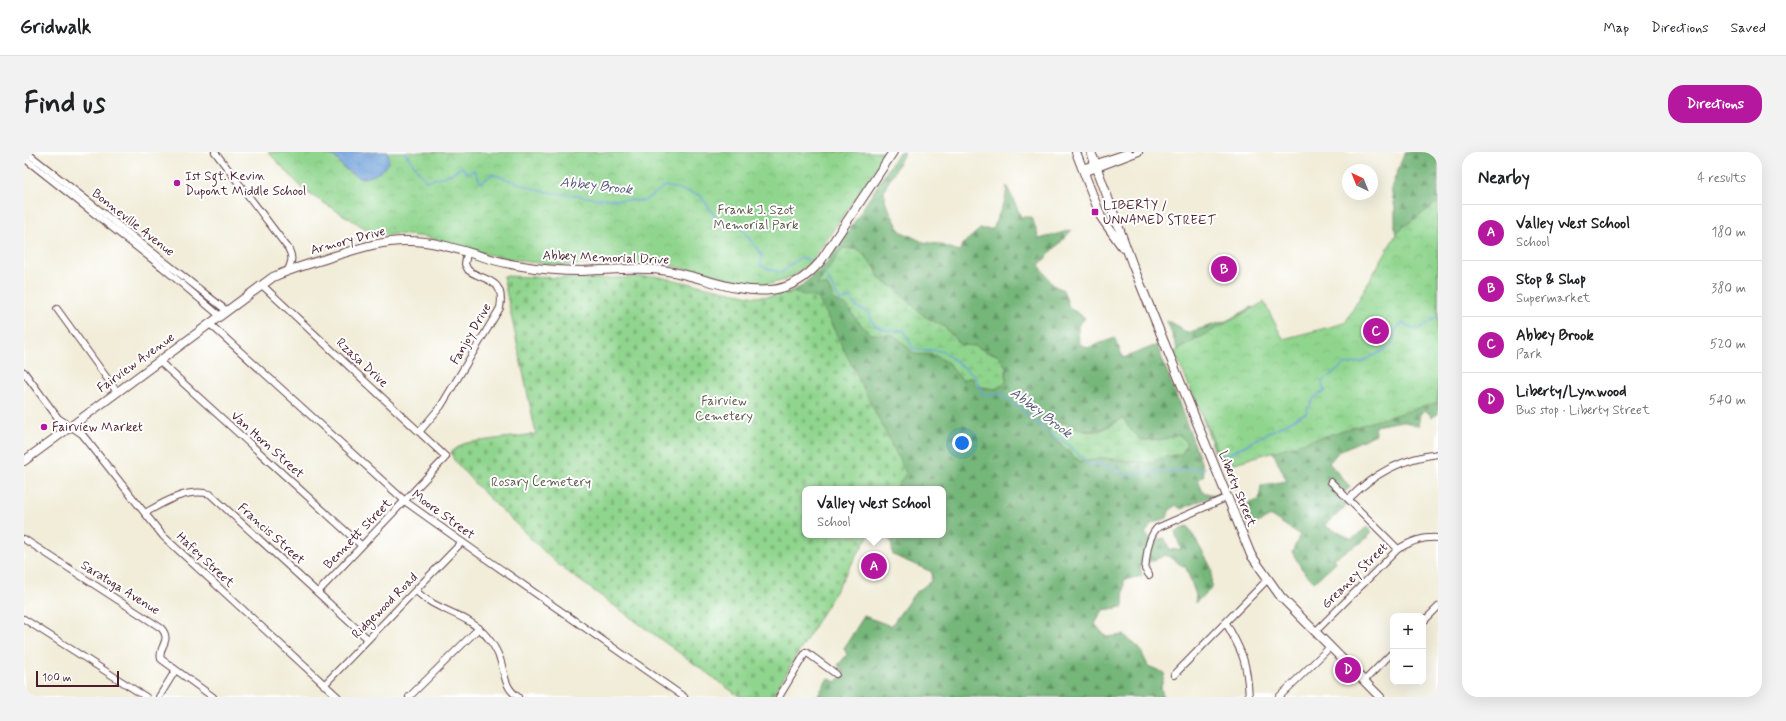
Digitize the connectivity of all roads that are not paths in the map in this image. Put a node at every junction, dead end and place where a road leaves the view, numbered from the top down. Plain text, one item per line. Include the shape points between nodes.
1 (26, 152) edge
2 (215, 152) edge
3 (893, 152) edge
4 (1076, 152) edge
5 (1091, 152) edge
6 (1129, 152) edge
7 (1139, 152) edge
8 (24, 158) edge
9 (1096, 166) junction
10 (1083, 170) junction
11 (467, 253) junction
12 (1129, 255) junction
13 (288, 270) junction
14 (262, 285) junction
15 (57, 309) dead end
16 (223, 313) junction
17 (210, 324) junction
18 (159, 361) junction
19 (24, 372) edge
20 (117, 392) junction
21 (71, 426) junction
22 (420, 431) junction
23 (1438, 454) edge
24 (446, 457) joint
25 (24, 461) edge
26 (1331, 482) dead end
27 (1228, 497) junction
28 (1349, 499) junction
29 (406, 502) junction
30 (145, 513) junction
31 (1438, 538) edge
32 (24, 539) edge
33 (462, 542) junction
34 (362, 545) junction
35 (1398, 549) junction
36 (1149, 575) dead end
37 (1267, 580) junction
38 (416, 591) junction
39 (318, 592) junction
40 (1438, 607) edge
41 (24, 619) edge
42 (1426, 619) edge
43 (1226, 623) junction
44 (479, 628) junction
45 (1315, 632) junction
46 (368, 639) junction
47 (1330, 647) junction
48 (1390, 655) edge
49 (175, 671) junction
50 (836, 674) dead end
51 (1174, 675) dead end
52 (1364, 681) junction
53 (324, 685) junction
54 (1376, 696) edge
55 (146, 697) edge
56 (159, 697) edge
57 (213, 697) edge
58 (338, 697) edge
59 (409, 697) edge
60 (518, 697) edge
61 (684, 697) edge
62 (779, 697) edge
63 (1249, 697) edge
64 (1279, 697) edge

1 - 16 street, Bonneville Avenue
2 - 13 street via 288,248 292,261
3 - 11 main road, Abbey Memorial Drive via 822,259 804,277 777,289 746,289 651,269 580,271 530,267 497,262
4 - 10 main road, Liberty Street
5 - 9 main road, Liberty Street
6 - 9 street
7 - 9 street
8 - 16 street, Bonneville Avenue
9 - 10 street
9 - 12 main road, Liberty Street
10 - 12 main road, Liberty Street via 1101,217
11 - 13 main road, Armory Drive via 424,242 391,241 354,249
11 - 22 street, Fanjoy Drive via 465,264 468,270 488,278 496,285 500,308 441,406
12 - 27 main road, Liberty Street
13 - 14 main road, Armory Drive
14 - 16 main road, Fairview Avenue
14 - 22 street, Rzasa Drive
15 - 20 street
16 - 17 main road, Fairview Avenue
17 - 18 main road, Fairview Avenue
17 - 29 street, Moore Street
18 - 20 main road, Fairview Avenue
18 - 34 street, Van Horn Street
19 - 21 street, Hafey Street via 58,418
20 - 21 main road, Fairview Avenue
21 - 25 main road, Fairview Avenue
21 - 30 street, Hafey Street via 82,434
22 - 24 street, Rzasa Drive
23 - 28 street via 1410,459 1386,470 1366,483
24 - 29 street, Bennett Street
26 - 28 street
27 - 36 street via 1157,528 1148,547 1145,569
27 - 37 main road, Liberty Street via 1251,555
28 - 35 street
29 - 33 street, Moore Street
29 - 34 street, Bennett Street
30 - 39 street, Francis Street via 166,500 194,492 210,494
30 - 53 street, Hafey Street via 172,545
31 - 35 street, Greaney Street via 1413,540
32 - 49 street, Saratoga Avenue via 161,628 166,633 166,638 160,658
33 - 38 street, Ridgewood Road
33 - 61 street, Moore Street
34 - 39 street, Bennett Street
35 - 45 street, Greaney Street
37 - 43 street
37 - 45 main road, Liberty Street
38 - 44 street via 431,604 462,616
38 - 46 street, Ridgewood Road
39 - 46 street, Francis Street
40 - 42 street
41 - 55 street
43 - 51 street
43 - 63 street via 1244,658 1248,671
44 - 59 street
44 - 60 street via 494,647 506,683
45 - 47 main road, Liberty Street
46 - 53 street, Ridgewood Road
47 - 52 main road, Liberty Street
47 - 64 street
48 - 52 street
49 - 56 street
49 - 57 street, Saratoga Avenue
50 - 62 street via 806,652
52 - 54 main road, Liberty Street
53 - 58 street, Hafey Street

